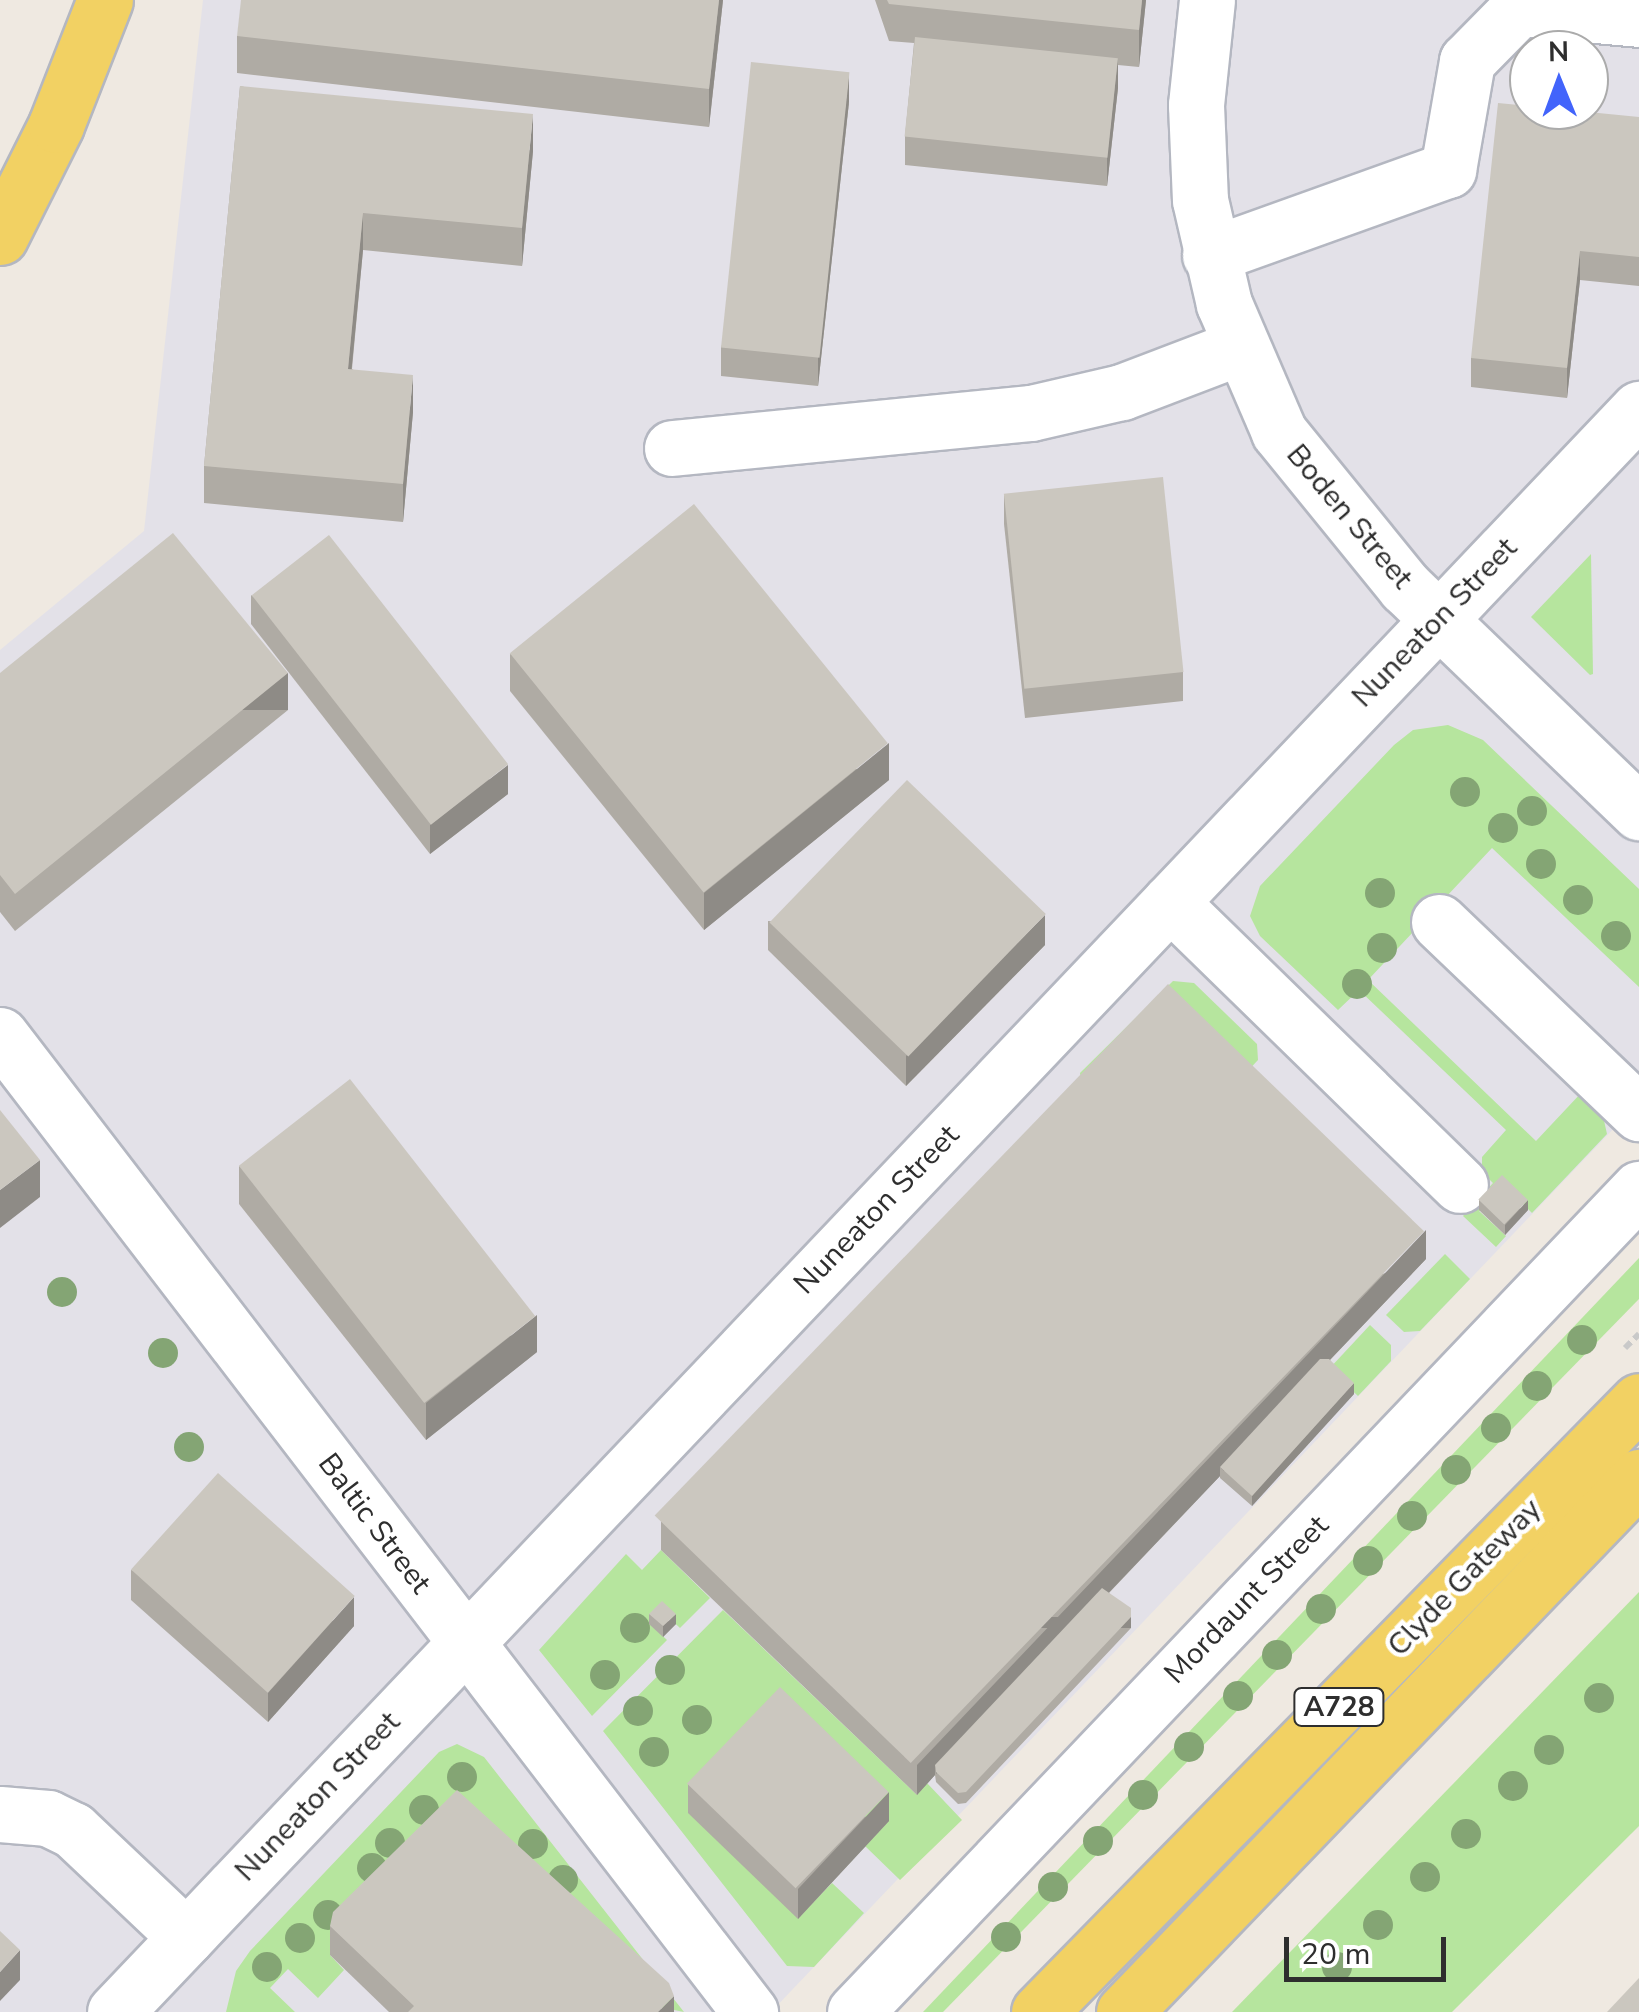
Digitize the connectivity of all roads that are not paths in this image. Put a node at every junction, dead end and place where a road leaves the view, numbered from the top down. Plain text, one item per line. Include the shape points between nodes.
1 (105, 0) edge
2 (1207, 0) edge
3 (1639, 19) edge
4 (0, 238) edge
5 (1210, 256) junction
6 (1240, 347) junction
7 (1639, 409) edge
8 (672, 448) dead end
9 (1438, 620) junction
10 (1639, 812) edge
11 (1170, 902) junction
12 (1439, 922) dead end
13 (0, 1035) edge
14 (1639, 1114) edge
15 (1460, 1185) dead end
16 (1639, 1189) edge
17 (1639, 1401) edge
18 (1639, 1478) edge
19 (465, 1643) junction
20 (0, 1814) edge
21 (186, 1936) junction
22 (130, 2007) edge
23 (750, 2012) edge
24 (856, 2012) edge
25 (1039, 2012) edge
26 (1124, 2012) edge

1 - 4 main road via 42,158
2 - 5 street, Boden Street via 1196,104
3 - 5 street via 1519,8 1467,61 1448,170
5 - 6 street, Boden Street
6 - 8 street via 1122,392 1031,413
6 - 9 street, Boden Street via 1279,432 1310,475
7 - 9 street, Nuneaton Street
9 - 10 street
9 - 11 street, Nuneaton Street
11 - 15 street
11 - 19 street, Nuneaton Street
12 - 14 street
13 - 19 street, Baltic Street
16 - 24 street, Mordaunt Street
17 - 25 main road, Clyde Gateway / A728
18 - 26 main road, Clyde Gateway / A728
19 - 21 street, Nuneaton Street
19 - 23 street, Baltic Street
20 - 21 street via 48,1818 73,1830
21 - 22 street, Nuneaton Street

